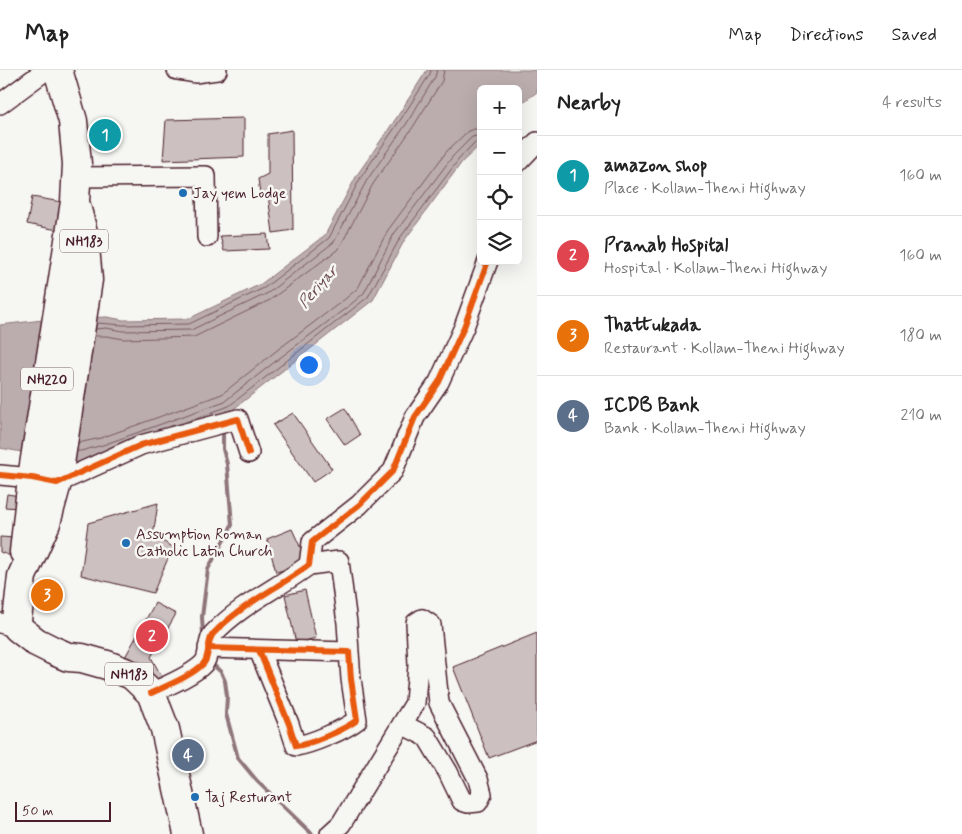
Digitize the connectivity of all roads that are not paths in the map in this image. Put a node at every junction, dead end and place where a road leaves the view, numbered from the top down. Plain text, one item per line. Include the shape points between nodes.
1 (46, 70) edge
2 (58, 70) edge
3 (177, 70) edge
4 (217, 70) edge
5 (0, 104) edge
6 (537, 142) edge
7 (522, 158) edge
8 (76, 190) junction
9 (207, 237) dead end
10 (487, 265) edge
11 (249, 453) dead end
12 (0, 475) edge
13 (44, 480) junction
14 (310, 564) junction
15 (9, 625) edge
16 (208, 648) junction
17 (259, 650) junction
18 (348, 652) junction
19 (151, 693) junction
20 (402, 724) junction
21 (188, 834) edge
22 (330, 834) edge

1 - 5 street
2 - 8 highway, NH183 via 73,121
3 - 4 street via 195,73
6 - 7 street
8 - 9 street via 206,176
8 - 13 highway, NH220 / NH183 via 84,236
10 - 14 street via 440,382 415,417 394,471 359,505 312,542
11 - 13 street via 238,419 141,445
12 - 13 street
13 - 15 highway, NH220 / NH183 via 22,576 17,620
14 - 16 street via 246,606 212,636
14 - 18 street via 339,561
15 - 19 highway, NH183 via 68,657 106,665 132,676
16 - 17 street
16 - 19 street via 204,662
17 - 18 street
17 - 18 street via 296,746 350,726 357,720
19 - 21 highway, NH183 via 165,729
20 - 20 street via 414,703 418,665 416,623 422,619 431,625 439,703 478,779 482,794 478,802 462,801 427,737
20 - 22 street via 341,824

